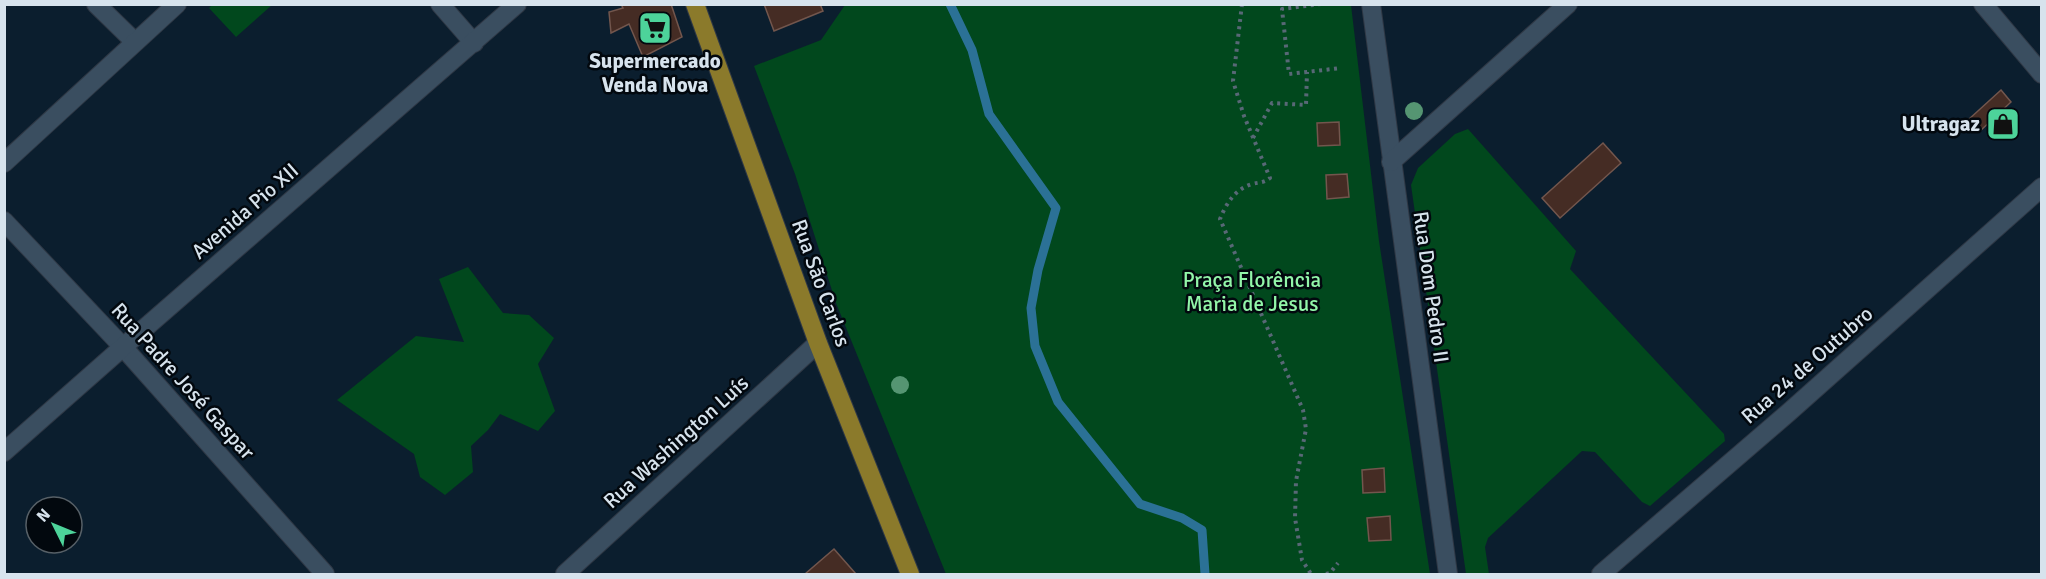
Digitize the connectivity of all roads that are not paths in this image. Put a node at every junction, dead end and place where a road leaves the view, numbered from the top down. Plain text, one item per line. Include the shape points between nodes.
1 (96, 4) edge
2 (177, 4) edge
3 (440, 4) edge
4 (517, 4) edge
5 (696, 4) edge
6 (1371, 4) edge
7 (1568, 4) edge
8 (1983, 4) edge
9 (135, 42) junction
10 (474, 43) junction
11 (2042, 74) edge
12 (1391, 162) junction
13 (4, 163) edge
14 (2042, 187) edge
15 (4, 221) edge
16 (818, 343) junction
17 (123, 346) junction
18 (4, 452) edge
19 (325, 574) edge
20 (565, 574) edge
21 (910, 574) edge
22 (1448, 574) edge
23 (1600, 574) edge

1 - 9 street
2 - 9 street
3 - 10 street
4 - 10 street, Avenida Pio XII
5 - 16 main road, Rua São Carlos
6 - 12 street, Rua Dom Pedro II
7 - 12 street
8 - 11 street
9 - 13 street
10 - 17 street, Avenida Pio XII
12 - 22 street, Rua Dom Pedro II
14 - 23 street, Rua 24 de Outubro
15 - 17 street, Rua Padre José Gaspar
16 - 20 street, Rua Washington Luís
16 - 21 main road, Rua São Carlos
17 - 18 street, Avenida Pio XII
17 - 19 street, Rua Padre José Gaspar

